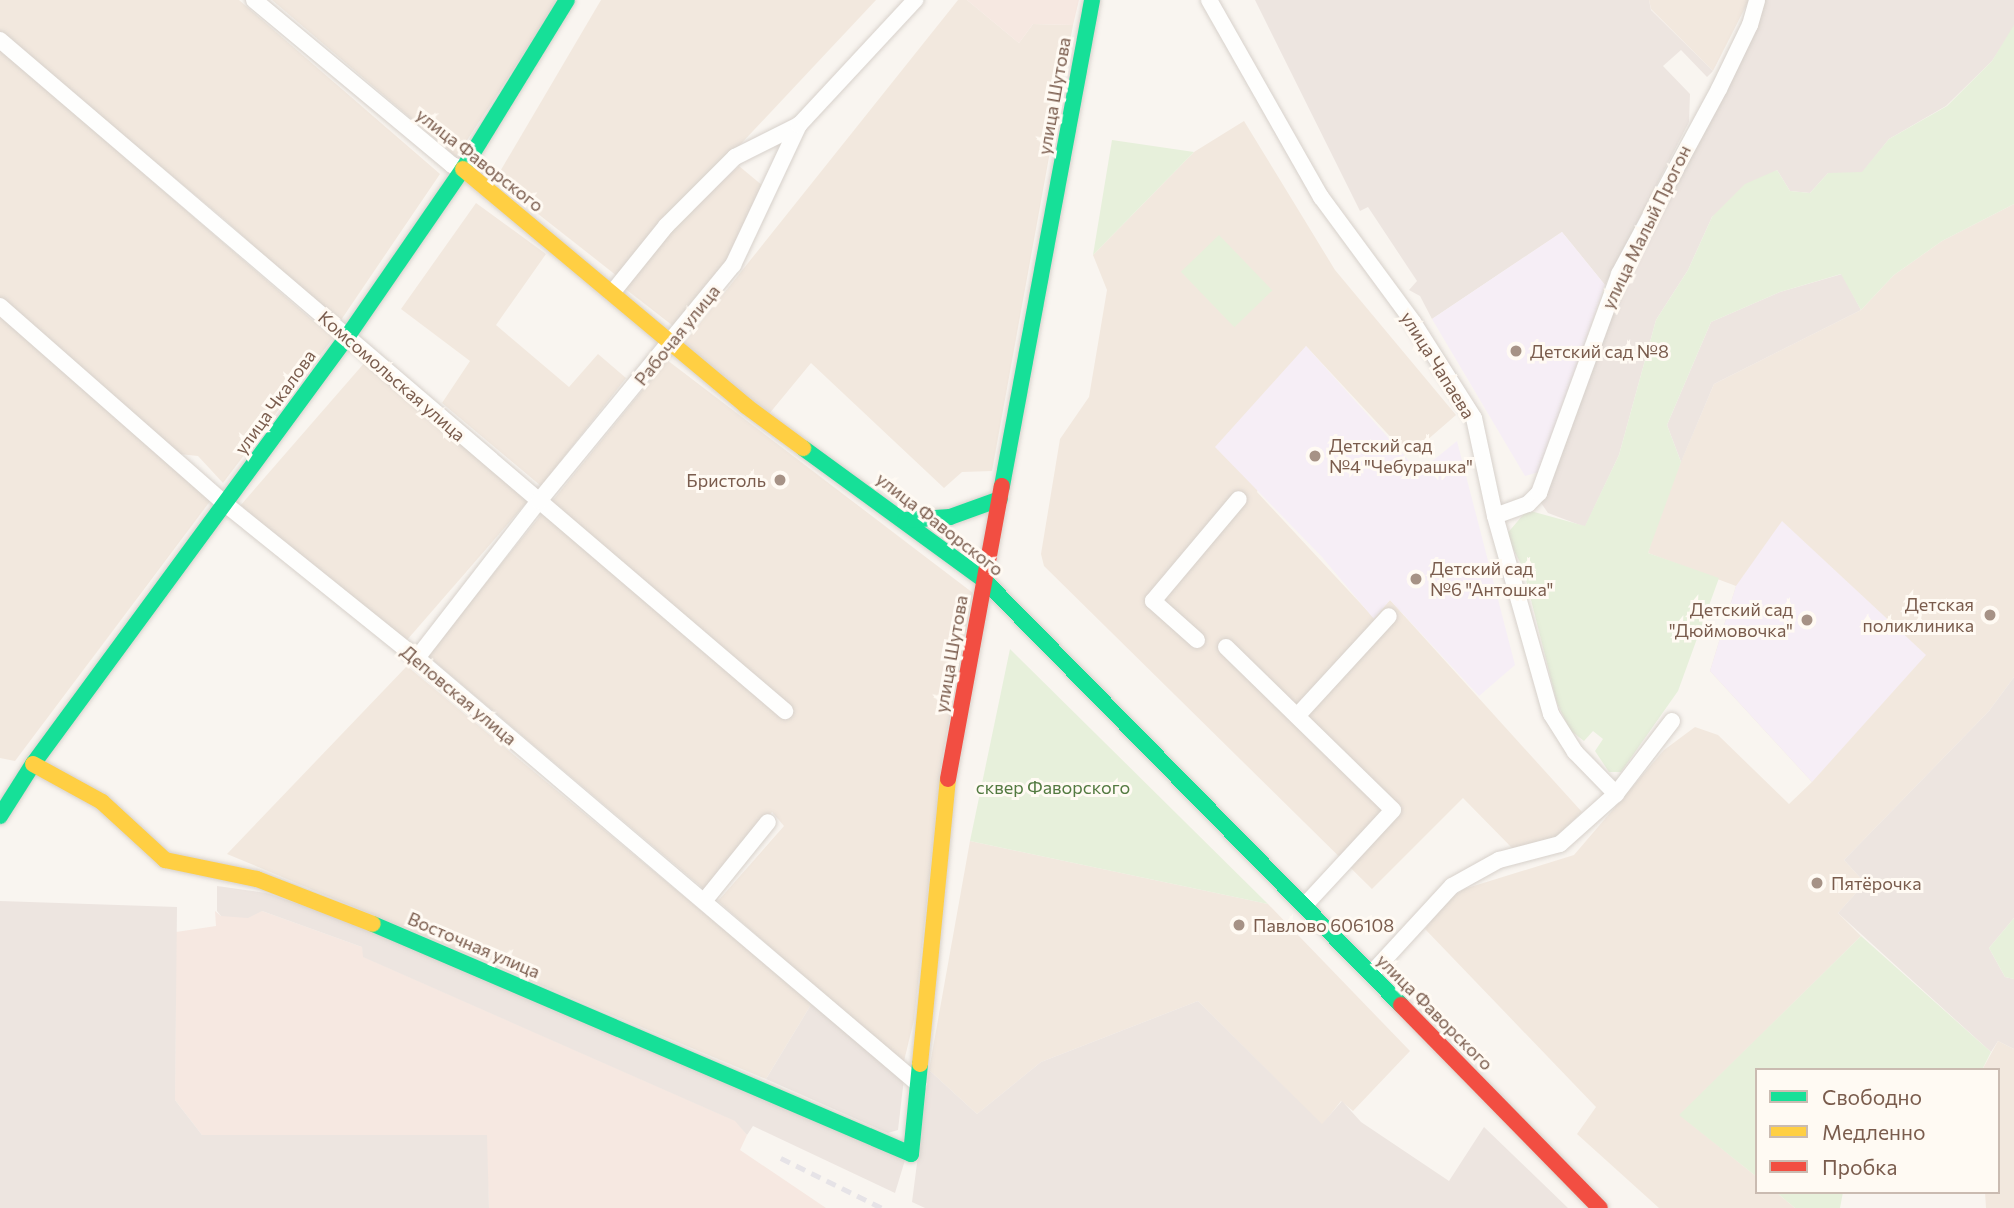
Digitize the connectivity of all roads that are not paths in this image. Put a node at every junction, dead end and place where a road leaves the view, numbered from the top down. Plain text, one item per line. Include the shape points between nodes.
1 (254, 0) edge
2 (567, 0) edge
3 (915, 0) edge
4 (1091, 0) edge
5 (1209, 0) edge
6 (1757, 0) edge
7 (0, 40) edge
8 (799, 125) junction
9 (463, 169) junction
10 (612, 293) junction
11 (0, 306) edge
12 (347, 337) junction
13 (671, 345) junction
14 (1000, 499) junction
15 (1239, 499) dead end
16 (539, 501) junction
17 (224, 503) junction
18 (1496, 516) junction
19 (905, 520) junction
20 (984, 580) junction
21 (1389, 617) dead end
22 (1197, 640) dead end
23 (1226, 647) dead end
24 (417, 658) junction
25 (785, 711) dead end
26 (1298, 715) junction
27 (1672, 721) dead end
28 (33, 764) junction
29 (0, 776) edge
30 (17, 789) junction
31 (1616, 794) junction
32 (0, 816) edge
33 (768, 822) dead end
34 (705, 900) junction
35 (1305, 905) junction
36 (1371, 974) junction
37 (918, 1084) junction
38 (911, 1154) joint
39 (1600, 1208) edge

1 - 9 street, улица Фаворского via 424,142
2 - 9 street, улица Чкалова
3 - 8 street, Рабочая улица
4 - 14 street, улица Шутова
5 - 18 street, улица Чапаева via 1321,197 1413,322 1474,418
6 - 18 street, улица Малый Прогон via 1719,89 1619,274 1539,493 1528,504
7 - 12 street, Комсомольская улица
8 - 10 street via 735,157 666,226
8 - 13 street, Рабочая улица via 733,265
9 - 10 street, улица Фаворского
9 - 12 street, улица Чкалова
10 - 13 street, улица Фаворского
11 - 17 street, Деповская улица
12 - 16 street, Комсомольская улица
12 - 17 street, улица Чкалова
13 - 16 street, Рабочая улица
13 - 19 street, улица Фаворского via 746,406
14 - 19 street via 950,517
14 - 20 street, улица Шутова
15 - 22 street via 1153,601
16 - 24 street, Рабочая улица
16 - 25 street, Комсомольская улица
17 - 24 street, Деповская улица
17 - 28 street, улица Чкалова
18 - 31 street, улица Чапаева via 1551,713 1575,751
19 - 20 street, улица Фаворского
20 - 35 street, улица Фаворского
20 - 37 street, улица Шутова via 946,791
21 - 26 street
23 - 26 street
24 - 34 street, Деповская улица
26 - 35 street via 1393,810
27 - 31 street
28 - 30 street, улица Чкалова
28 - 38 street, Восточная улица via 102,802 165,860 257,879 461,958
29 - 30 street
30 - 32 street, улица Чкалова
31 - 36 street via 1560,844 1499,860 1452,886
33 - 34 street
34 - 37 street, Деповская улица
35 - 36 street, улица Фаворского
36 - 39 street, улица Фаворского
37 - 38 street, улица Шутова

